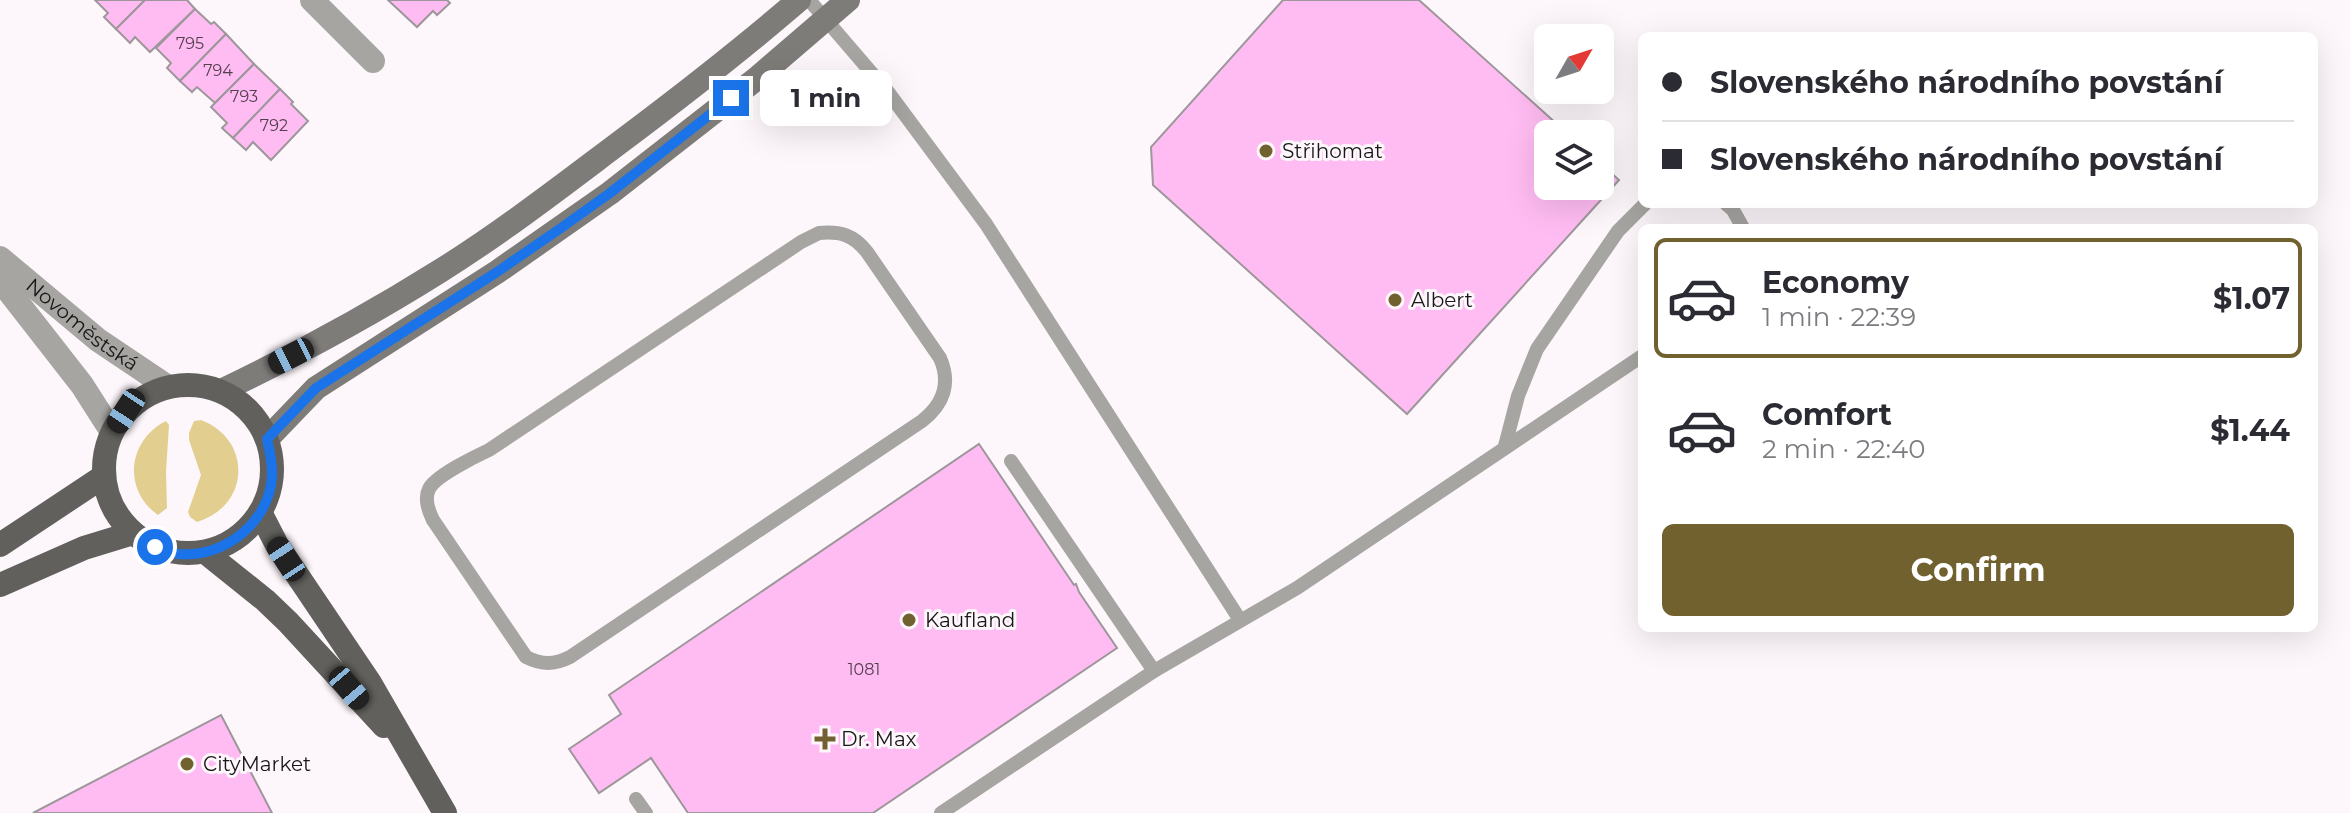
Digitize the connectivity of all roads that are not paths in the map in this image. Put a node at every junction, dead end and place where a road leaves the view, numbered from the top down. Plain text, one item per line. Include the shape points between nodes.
1 (312, 0) edge
2 (799, 0) edge
3 (809, 0) edge
4 (848, 0) edge
5 (826, 19) junction
6 (373, 61) dead end
7 (1641, 208) edge
8 (0, 258) edge
9 (0, 280) edge
10 (1638, 359) edge
11 (168, 387) junction
12 (221, 391) junction
13 (112, 432) junction
14 (267, 439) junction
15 (1505, 446) junction
16 (1011, 461) dead end
17 (104, 476) junction
18 (261, 514) junction
19 (133, 533) junction
20 (0, 545) edge
21 (205, 552) junction
22 (0, 585) edge
23 (1240, 620) junction
24 (610, 630) joint
25 (1154, 671) junction
26 (403, 743) junction
27 (636, 799) dead end
28 (445, 813) edge
29 (646, 813) edge
30 (941, 813) edge

1 - 6 street
2 - 12 main road via 689,90 441,271
3 - 5 lane
4 - 5 main road
5 - 14 main road via 582,213 316,388
5 - 23 lane via 986,224
7 - 15 lane via 1618,231 1537,349
8 - 11 street, Novoměstská via 98,340
9 - 13 street, Novoměstská
10 - 15 lane
11 - 12 main road via 195,385
11 - 13 main road via 126,411
12 - 14 main road via 257,419
13 - 17 main road
14 - 18 main road via 272,479
15 - 23 lane via 1297,588
16 - 25 lane
17 - 19 main road via 118,517
17 - 20 main road
18 - 21 main road via 227,544
18 - 26 main road
19 - 21 main road via 180,554
19 - 22 main road
21 - 26 main road via 288,622
23 - 25 lane
24 - 24 lane via 559,662 526,657 428,511 428,489 801,242 819,233 841,233 860,242 940,358 946,381 941,402
25 - 30 lane
26 - 28 main road
27 - 29 lane

